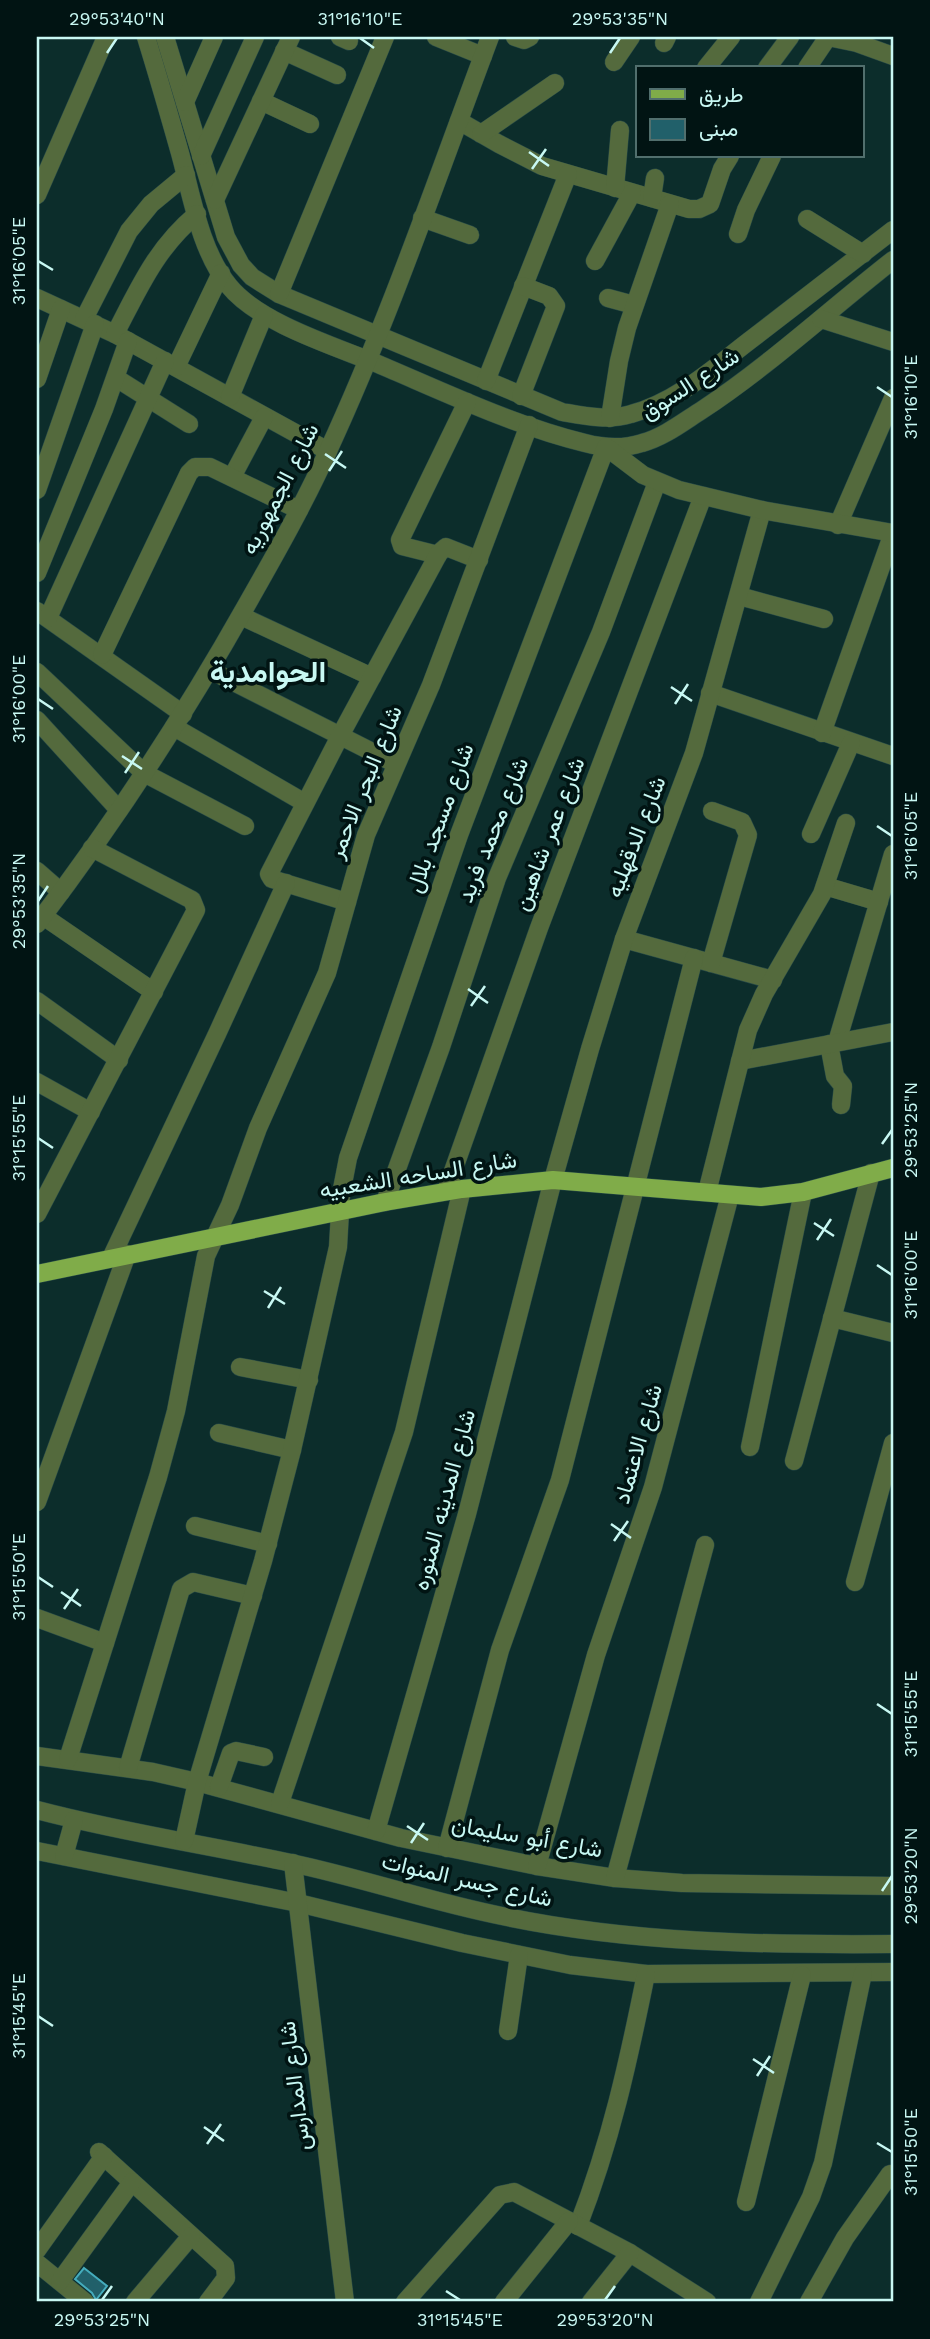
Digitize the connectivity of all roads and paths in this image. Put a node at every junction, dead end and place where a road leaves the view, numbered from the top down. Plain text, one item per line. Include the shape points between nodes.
1 (106, 37) edge
2 (146, 37) edge
3 (214, 37) edge
4 (255, 37) edge
5 (385, 37) edge
6 (436, 37) edge
7 (490, 37) edge
8 (515, 37) edge
9 (530, 37) edge
10 (631, 37) edge
11 (731, 37) edge
12 (790, 37) edge
13 (828, 37) edge
14 (168, 39) edge
15 (288, 44) edge
16 (483, 56) junction
17 (893, 56) edge
18 (614, 62) dead end
19 (708, 66) edge
20 (768, 66) edge
21 (808, 66) edge
22 (337, 75) dead end
23 (555, 83) dead end
24 (261, 101) junction
25 (185, 102) junction
26 (459, 121) junction
27 (310, 124) dead end
28 (620, 130) dead end
29 (481, 134) junction
30 (201, 156) junction
31 (723, 158) edge
32 (771, 158) edge
33 (568, 174) junction
34 (186, 175) junction
35 (655, 178) dead end
36 (614, 188) junction
37 (632, 193) junction
38 (37, 195) edge
39 (652, 198) junction
40 (215, 200) junction
41 (670, 204) junction
42 (197, 214) junction
43 (422, 218) junction
44 (807, 219) dead end
45 (893, 230) edge
46 (738, 234) dead end
47 (470, 235) dead end
48 (863, 254) junction
49 (893, 260) edge
50 (594, 261) dead end
51 (221, 274) junction
52 (523, 286) junction
53 (279, 294) junction
54 (37, 298) edge
55 (608, 298) dead end
56 (634, 305) junction
57 (61, 309) junction
58 (264, 315) junction
59 (821, 319) junction
60 (90, 321) junction
61 (122, 337) junction
62 (376, 337) junction
63 (893, 342) edge
64 (367, 359) junction
65 (171, 364) junction
66 (116, 378) junction
67 (37, 379) edge
68 (486, 381) junction
69 (521, 396) junction
70 (230, 397) junction
71 (893, 398) edge
72 (148, 399) junction
73 (467, 402) junction
74 (264, 417) junction
75 (610, 418) junction
76 (189, 424) dead end
77 (529, 425) junction
78 (606, 447) junction
79 (328, 451) junction
80 (232, 477) junction
81 (657, 482) junction
82 (37, 490) edge
83 (703, 496) junction
84 (299, 510) junction
85 (762, 510) junction
86 (838, 525) junction
87 (893, 533) edge
88 (438, 555) junction
89 (479, 560) junction
90 (37, 573) edge
91 (739, 596) junction
92 (41, 616) edge
93 (241, 616) junction
94 (824, 619) dead end
95 (102, 655) junction
96 (210, 670) junction
97 (37, 672) edge
98 (372, 677) junction
99 (710, 693) junction
100 (37, 720) edge
101 (178, 720) junction
102 (822, 733) junction
103 (340, 736) junction
104 (851, 743) junction
105 (892, 750) edge
106 (396, 764) junction
107 (144, 772) junction
108 (304, 803) junction
109 (118, 810) junction
110 (712, 811) dead end
111 (846, 823) dead end
112 (245, 827) dead end
113 (811, 834) dead end
114 (92, 848) junction
115 (893, 854) edge
116 (37, 871) edge
117 (286, 883) junction
118 (825, 886) junction
119 (61, 892) junction
120 (347, 902) junction
121 (879, 902) junction
122 (40, 920) edge
123 (624, 939) junction
124 (703, 960) junction
125 (773, 980) junction
126 (155, 992) junction
127 (37, 1001) edge
128 (893, 1032) edge
129 (833, 1043) junction
130 (119, 1060) junction
131 (740, 1061) junction
132 (37, 1082) edge
133 (841, 1105) dead end
134 (91, 1112) junction
135 (893, 1168) edge
136 (871, 1173) junction
137 (553, 1180) junction
138 (635, 1185) junction
139 (454, 1190) junction
140 (707, 1192) junction
141 (803, 1192) junction
142 (730, 1195) junction
143 (385, 1202) junction
144 (341, 1212) junction
145 (37, 1214) edge
146 (216, 1236) junction
147 (119, 1256) junction
148 (37, 1274) edge
149 (832, 1318) junction
150 (893, 1333) edge
151 (240, 1367) dead end
152 (309, 1380) junction
153 (219, 1433) dead end
154 (893, 1443) edge
155 (750, 1447) dead end
156 (292, 1450) junction
157 (794, 1461) dead end
158 (37, 1502) edge
159 (195, 1526) dead end
160 (268, 1544) junction
161 (705, 1545) dead end
162 (855, 1582) dead end
163 (253, 1596) junction
164 (37, 1618) edge
165 (105, 1643) junction
166 (37, 1756) edge
167 (264, 1758) dead end
168 (68, 1759) junction
169 (128, 1768) junction
170 (197, 1782) junction
171 (219, 1787) junction
172 (280, 1803) junction
173 (37, 1810) edge
174 (74, 1820) junction
175 (376, 1831) junction
176 (184, 1841) junction
177 (447, 1848) junction
178 (37, 1851) edge
179 (64, 1856) junction
180 (293, 1863) junction
181 (537, 1866) junction
182 (615, 1878) junction
183 (892, 1881) edge
184 (298, 1903) junction
185 (893, 1944) edge
186 (519, 1955) junction
187 (893, 1972) edge
188 (863, 1973) junction
189 (646, 1974) junction
190 (802, 1975) junction
191 (508, 2031) dead end
192 (890, 2174) dead end
193 (132, 2182) junction
194 (746, 2202) dead end
195 (574, 2224) junction
196 (191, 2236) junction
197 (37, 2250) edge
198 (629, 2253) junction
199 (39, 2270) edge
200 (60, 2281) junction
201 (85, 2302) edge
202 (135, 2302) edge
203 (208, 2302) edge
204 (345, 2302) edge
205 (405, 2302) edge
206 (504, 2302) edge
207 (591, 2302) edge
208 (707, 2302) edge
209 (759, 2302) edge
210 (809, 2302) edge

1 - 38 street
2 - 34 street, شارع السوق
3 - 25 street
4 - 30 street
5 - 53 street
6 - 16 street
7 - 16 street, شارع الجمهوريه
8 - 9 street
10 - 18 street
11 - 19 street
12 - 20 street
13 - 17 street
13 - 21 street
14 - 25 street, شارع السوق
15 - 22 street
15 - 24 street
16 - 26 street, شارع الجمهوريه
23 - 29 street
24 - 27 street
24 - 40 street
25 - 30 street, شارع السوق
26 - 29 street
26 - 43 street, شارع الجمهوريه
28 - 36 street
29 - 33 street via 520,156
30 - 40 street, شارع السوق
31 - 41 street via 713,198 705,207
32 - 46 street
33 - 36 street
33 - 52 street
34 - 42 street, شارع السوق
34 - 60 street via 150,204 129,230
35 - 39 street
36 - 37 street
37 - 39 street
37 - 50 street
39 - 41 street
40 - 53 street, شارع السوق via 226,237 241,265
41 - 56 street
42 - 51 street, شارع السوق
42 - 61 street via 153,262
43 - 47 street
43 - 62 street, شارع الجمهوريه
44 - 48 street
45 - 48 street, شارع السوق
48 - 75 street, شارع السوق via 673,396
49 - 59 street, شارع السوق
51 - 58 street, شارع السوق via 243,301
51 - 65 street
52 - 68 street
52 - 69 street via 549,296 556,306
53 - 62 street, شارع السوق
54 - 57 street
55 - 56 street
56 - 75 street
57 - 60 street
57 - 67 street
58 - 64 street, شارع السوق
58 - 70 street
59 - 63 street
59 - 78 street, شارع السوق via 733,390 672,429 642,443
60 - 61 street
60 - 82 street
61 - 65 street
61 - 66 street
62 - 64 street, شارع الجمهوريه
62 - 68 street, شارع السوق
64 - 73 street, شارع السوق
64 - 79 street, شارع الجمهوريه
65 - 70 street
65 - 72 street
66 - 72 street
66 - 90 street
68 - 69 street, شارع السوق
69 - 75 street, شارع السوق via 562,412
70 - 74 street
71 - 86 street
72 - 76 street
72 - 92 street
73 - 77 street, شارع السوق
73 - 88 street via 400,540 401,545
74 - 79 street
74 - 80 street
77 - 78 street, شارع السوق
77 - 89 street, شارع البحر الاحمر
78 - 81 street
78 - 144 street, شارع مسجد بلال via 455,848 348,1158
79 - 84 street, شارع الجمهوريه
80 - 84 street
80 - 95 street via 210,467 195,467 189,473
81 - 83 street
81 - 143 street, شارع محمد فريد via 601,632 497,878
83 - 85 street
83 - 139 street, شارع عمر شاهين via 544,915
84 - 93 street, شارع الجمهوريه
85 - 86 street
85 - 91 street, شارع الدقهليه
86 - 87 street
87 - 102 street
88 - 89 street via 446,547
88 - 98 street
89 - 106 street, شارع البحر الاحمر
91 - 94 street
91 - 99 street, شارع الدقهليه
92 - 95 street
93 - 96 street, شارع الجمهوريه
93 - 98 street
95 - 101 street
96 - 101 street, شارع الجمهوريه
96 - 103 street
97 - 107 street
98 - 103 street
99 - 102 street
99 - 123 street, شارع الدقهليه via 686,776
100 - 109 street
101 - 107 street, شارع الجمهوريه
101 - 108 street
102 - 104 street
103 - 106 street
103 - 108 street
104 - 105 street
104 - 113 street
106 - 120 street, شارع البحر الاحمر via 366,835
107 - 109 street, شارع الجمهوريه
107 - 112 street
108 - 117 street via 269,874
109 - 114 street, شارع الجمهوريه
110 - 124 street via 742,822 748,835
111 - 118 street
114 - 119 street, شارع الجمهوريه
114 - 126 street via 196,905
115 - 121 street
116 - 119 street
117 - 120 street
117 - 147 street
118 - 121 street
118 - 125 street
119 - 122 street, شارع الجمهوريه
120 - 146 street, شارع البحر الاحمر via 329,968
121 - 129 street
122 - 126 street
123 - 124 street
123 - 137 street, شارع الدقهليه
124 - 125 street
124 - 138 street
125 - 131 street via 752,1020
126 - 130 street
127 - 130 street
128 - 129 street
129 - 131 street
129 - 133 street via 835,1076 843,1086
130 - 134 street
131 - 140 street
132 - 134 street
134 - 145 street
135 - 136 main road, شارع الساحه الشعبيه
136 - 141 main road, شارع الساحه الشعبيه
136 - 149 street
137 - 138 main road, شارع الساحه الشعبيه
137 - 139 main road, شارع الساحه الشعبيه
137 - 175 street, شارع المدينه المنوره via 467,1514
138 - 140 main road, شارع الساحه الشعبيه
138 - 177 street via 560,1480 500,1650
139 - 143 main road, شارع الساحه الشعبيه
139 - 172 street, شارع عمر شاهين via 404,1432
140 - 142 main road, شارع الساحه الشعبيه
141 - 142 main road, شارع الساحه الشعبيه
141 - 155 street
142 - 181 street, شارع الاعتماد via 653,1487 596,1655
143 - 144 main road, شارع الساحه الشعبيه
144 - 146 main road, شارع الساحه الشعبيه
144 - 152 street, شارع مسجد بلال via 338,1247
146 - 147 main road, شارع الساحه الشعبيه
146 - 165 street, شارع البحر الاحمر via 202,1267 190,1345 158,1477
147 - 148 main road, شارع الساحه الشعبيه
147 - 158 street
149 - 150 street
149 - 157 street
151 - 152 street
152 - 156 street, شارع مسجد بلال
153 - 156 street
154 - 162 street
156 - 160 street, شارع مسجد بلال
159 - 160 street
160 - 163 street, شارع مسجد بلال
161 - 182 street
163 - 169 street via 193,1582 181,1589
163 - 170 street, شارع مسجد بلال
164 - 165 street
165 - 168 street, شارع البحر الاحمر
166 - 168 street, شارع أبو سليمان
167 - 171 street via 231,1753
168 - 169 street, شارع أبو سليمان
169 - 170 street, شارع أبو سليمان
170 - 171 street, شارع أبو سليمان
170 - 176 street, شارع مسجد بلال
171 - 172 street, شارع أبو سليمان
172 - 175 street, شارع أبو سليمان
173 - 174 street, شارع جسر المنوات
174 - 176 street, شارع جسر المنوات
174 - 179 street
175 - 177 street, شارع أبو سليمان
176 - 180 street, شارع جسر المنوات
177 - 181 street, شارع أبو سليمان
178 - 179 street
179 - 184 street
180 - 184 street, شارع المدارس
180 - 185 street, شارع جسر المنوات via 504,1917 614,1935
181 - 182 street, شارع أبو سليمان
182 - 183 street, شارع أبو سليمان via 682,1883
184 - 186 street
184 - 204 street, شارع المدارس
186 - 189 street
186 - 191 street
187 - 188 street
188 - 190 street
188 - 209 street via 820,2172
189 - 190 street
189 - 195 street via 618,2109 600,2169
190 - 194 street
192 - 210 street via 845,2238
193 - 196 street
193 - 197 street via 102,2154
193 - 200 street
195 - 198 street
195 - 205 street via 520,2195 500,2195
195 - 206 street
196 - 202 street
196 - 203 street via 227,2272
198 - 207 street
198 - 208 street
199 - 200 street
200 - 201 street

